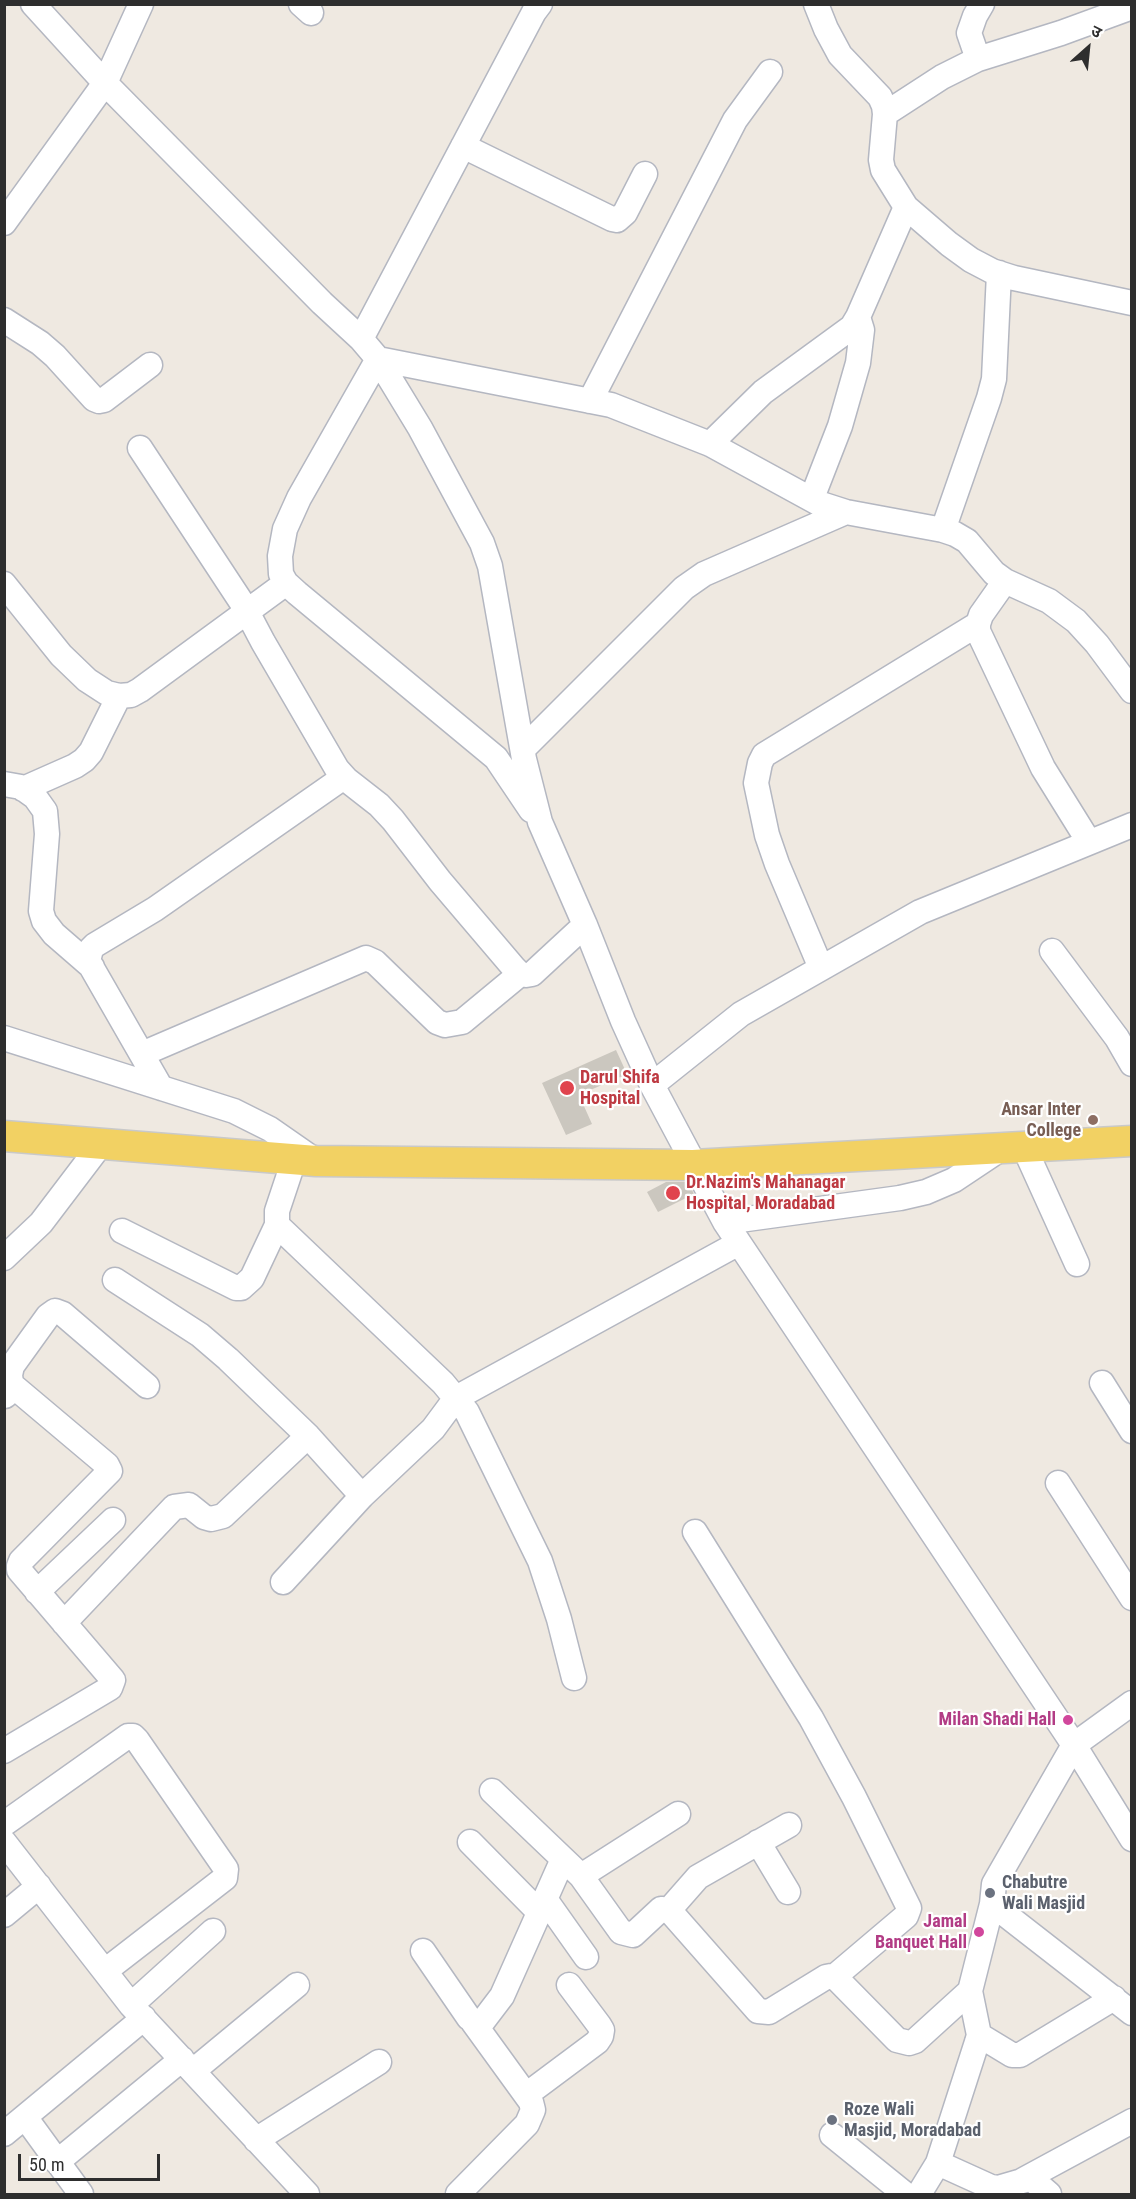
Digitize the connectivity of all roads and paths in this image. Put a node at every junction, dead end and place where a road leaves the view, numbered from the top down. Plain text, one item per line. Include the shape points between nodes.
1 (33, 4) edge
2 (141, 4) edge
3 (540, 4) edge
4 (816, 4) edge
5 (982, 4) edge
6 (1131, 7) edge
7 (978, 59) junction
8 (770, 72) dead end
9 (105, 83) junction
10 (885, 114) junction
11 (463, 146) junction
12 (645, 174) dead end
13 (906, 207) junction
14 (4, 223) edge
15 (999, 273) junction
16 (1131, 303) edge
17 (858, 317) junction
18 (4, 320) edge
19 (361, 339) junction
20 (378, 358) junction
21 (150, 365) dead end
22 (590, 401) junction
23 (710, 444) junction
24 (140, 448) dead end
25 (812, 498) junction
26 (846, 512) junction
27 (943, 530) junction
28 (1005, 581) junction
29 (286, 583) junction
30 (4, 584) edge
31 (247, 611) junction
32 (978, 624) junction
33 (1131, 691) edge
34 (119, 696) junction
35 (523, 749) junction
36 (344, 777) junction
37 (14, 786) edge
38 (540, 822) junction
39 (1131, 825) edge
40 (1089, 842) junction
41 (585, 925) junction
42 (1052, 951) dead end
43 (92, 968) junction
44 (821, 968) junction
45 (520, 974) junction
46 (4, 1038) edge
47 (142, 1054) junction
48 (1131, 1064) edge
49 (652, 1085) junction
50 (161, 1088) junction
51 (4, 1136) edge
52 (1131, 1141) edge
53 (101, 1144) junction
54 (1013, 1147) junction
55 (305, 1160) junction
56 (693, 1165) junction
57 (725, 1222) junction
58 (277, 1225) junction
59 (122, 1232) dead end
60 (739, 1243) junction
61 (4, 1258) edge
62 (1077, 1264) dead end
63 (115, 1280) dead end
64 (1102, 1383) dead end
65 (147, 1386) dead end
66 (8, 1391) edge
67 (456, 1398) junction
68 (1131, 1431) edge
69 (308, 1436) junction
70 (1058, 1483) dead end
71 (362, 1496) junction
72 (113, 1520) dead end
73 (694, 1532) dead end
74 (283, 1582) dead end
75 (37, 1592) junction
76 (1131, 1598) edge
77 (64, 1623) junction
78 (574, 1678) dead end
79 (1131, 1703) edge
80 (1074, 1745) junction
81 (4, 1751) edge
82 (492, 1791) dead end
83 (678, 1814) dead end
84 (4, 1824) edge
85 (789, 1825) dead end
86 (1131, 1839) edge
87 (4, 1842) edge
88 (470, 1842) dead end
89 (758, 1842) junction
90 (563, 1858) junction
91 (580, 1876) junction
92 (39, 1886) junction
93 (788, 1892) dead end
94 (992, 1904) junction
95 (542, 1906) junction
96 (669, 1911) junction
97 (4, 1915) edge
98 (213, 1931) dead end
99 (423, 1951) dead end
100 (586, 1957) dead end
101 (105, 1971) junction
102 (834, 1977) junction
103 (297, 1985) dead end
104 (568, 1985) dead end
105 (970, 1991) junction
106 (1123, 2005) edge
107 (137, 2012) junction
108 (473, 2022) junction
109 (979, 2035) junction
110 (379, 2062) dead end
111 (187, 2065) junction
112 (526, 2095) junction
113 (25, 2117) junction
114 (1131, 2121) edge
115 (4, 2134) edge
116 (832, 2135) dead end
117 (256, 2140) junction
118 (57, 2162) junction
119 (938, 2163) junction
120 (1023, 2180) junction
121 (81, 2194) edge
122 (307, 2194) edge
123 (458, 2194) edge
124 (905, 2194) edge
125 (919, 2194) edge
126 (1049, 2194) edge

1 - 9 street
2 - 9 street
3 - 11 street
4 - 10 street via 840,55 880,98
5 - 7 street via 969,33
6 - 7 street
7 - 10 street
8 - 22 street via 735,120
9 - 14 street
9 - 19 street
10 - 13 street via 883,170
11 - 12 street via 617,220 625,213
11 - 19 street
13 - 15 street via 971,260
13 - 17 street
15 - 16 street
15 - 27 street via 994,379
17 - 23 street via 852,327 763,392
17 - 25 street via 862,330 858,363 840,426
18 - 21 street via 40,343 99,401
19 - 20 street
20 - 22 street
20 - 29 street via 285,529 280,556
20 - 35 street via 482,543 490,566
22 - 23 street via 611,405
23 - 25 street
24 - 31 street
25 - 26 street
26 - 27 street
26 - 35 street via 704,574 684,588
27 - 28 street via 967,541
28 - 32 street
28 - 33 street via 1049,601 1076,621
29 - 31 street
29 - 38 street via 496,758
30 - 34 street via 61,655 87,680
31 - 34 street via 140,690
31 - 36 street
32 - 40 street via 981,639 1043,768
32 - 44 street via 764,755 760,763 756,783 767,835
34 - 37 street via 84,760
35 - 38 street
36 - 43 street via 155,909 95,945 88,961
36 - 45 street via 393,820
37 - 43 street via 35,797 45,811 47,834 40,900 44,921
38 - 41 street
39 - 40 street
40 - 44 street via 920,912
41 - 45 street via 532,974
41 - 49 street
42 - 48 street via 1117,1038
43 - 47 street
44 - 49 street via 741,1014
45 - 47 street via 462,1022 445,1025 366,958
46 - 50 street
47 - 50 street
49 - 56 street
50 - 55 street via 234,1111 270,1129
51 - 53 main road
52 - 54 main road
53 - 55 main road
53 - 61 street via 41,1223
54 - 56 main road
54 - 57 street via 926,1192
54 - 62 street
55 - 56 main road
55 - 58 street via 277,1211
56 - 57 street
57 - 60 street
58 - 59 street via 252,1278 242,1288
58 - 67 street
60 - 67 street
60 - 80 street
63 - 69 street via 200,1335
64 - 68 street
65 - 66 street via 55,1311 12,1366
66 - 75 street via 110,1471 21,1561 19,1570
67 - 71 street via 433,1429
67 - 78 street via 478,1431 540,1561
69 - 71 street
69 - 77 street via 223,1516 211,1520 189,1505 174,1507
70 - 76 street
71 - 74 street
72 - 75 street
73 - 102 street via 811,1718 909,1908 906,1916
75 - 77 street
77 - 81 street via 113,1680 112,1684
79 - 80 street
80 - 86 street
80 - 94 street via 994,1884
82 - 90 street
83 - 91 street
84 - 101 street via 133,1736 226,1869 225,1878
85 - 89 street
87 - 92 street
88 - 95 street
89 - 93 street
89 - 96 street via 698,1877
90 - 91 street
90 - 95 street
91 - 96 street via 627,1935 633,1935 661,1909
92 - 97 street
92 - 101 street
94 - 105 street
94 - 106 street
95 - 100 street
95 - 108 street via 496,2007 483,2022
96 - 102 street via 758,2011 769,2012 826,1977
98 - 107 street
99 - 108 street
101 - 107 street
102 - 105 street via 903,2043 915,2041
103 - 111 street
104 - 112 street via 599,2025 601,2036
105 - 109 street
106 - 109 street via 1020,2055 1012,2055
107 - 111 street
107 - 113 street
108 - 112 street
109 - 119 street
110 - 117 street
111 - 117 street
111 - 118 street
112 - 123 street via 533,2110 527,2124
113 - 115 street
113 - 118 street
114 - 120 street
116 - 124 street
117 - 122 street
118 - 121 street
119 - 120 street via 991,2187 1004,2188
119 - 125 street
120 - 126 street via 1034,2181

